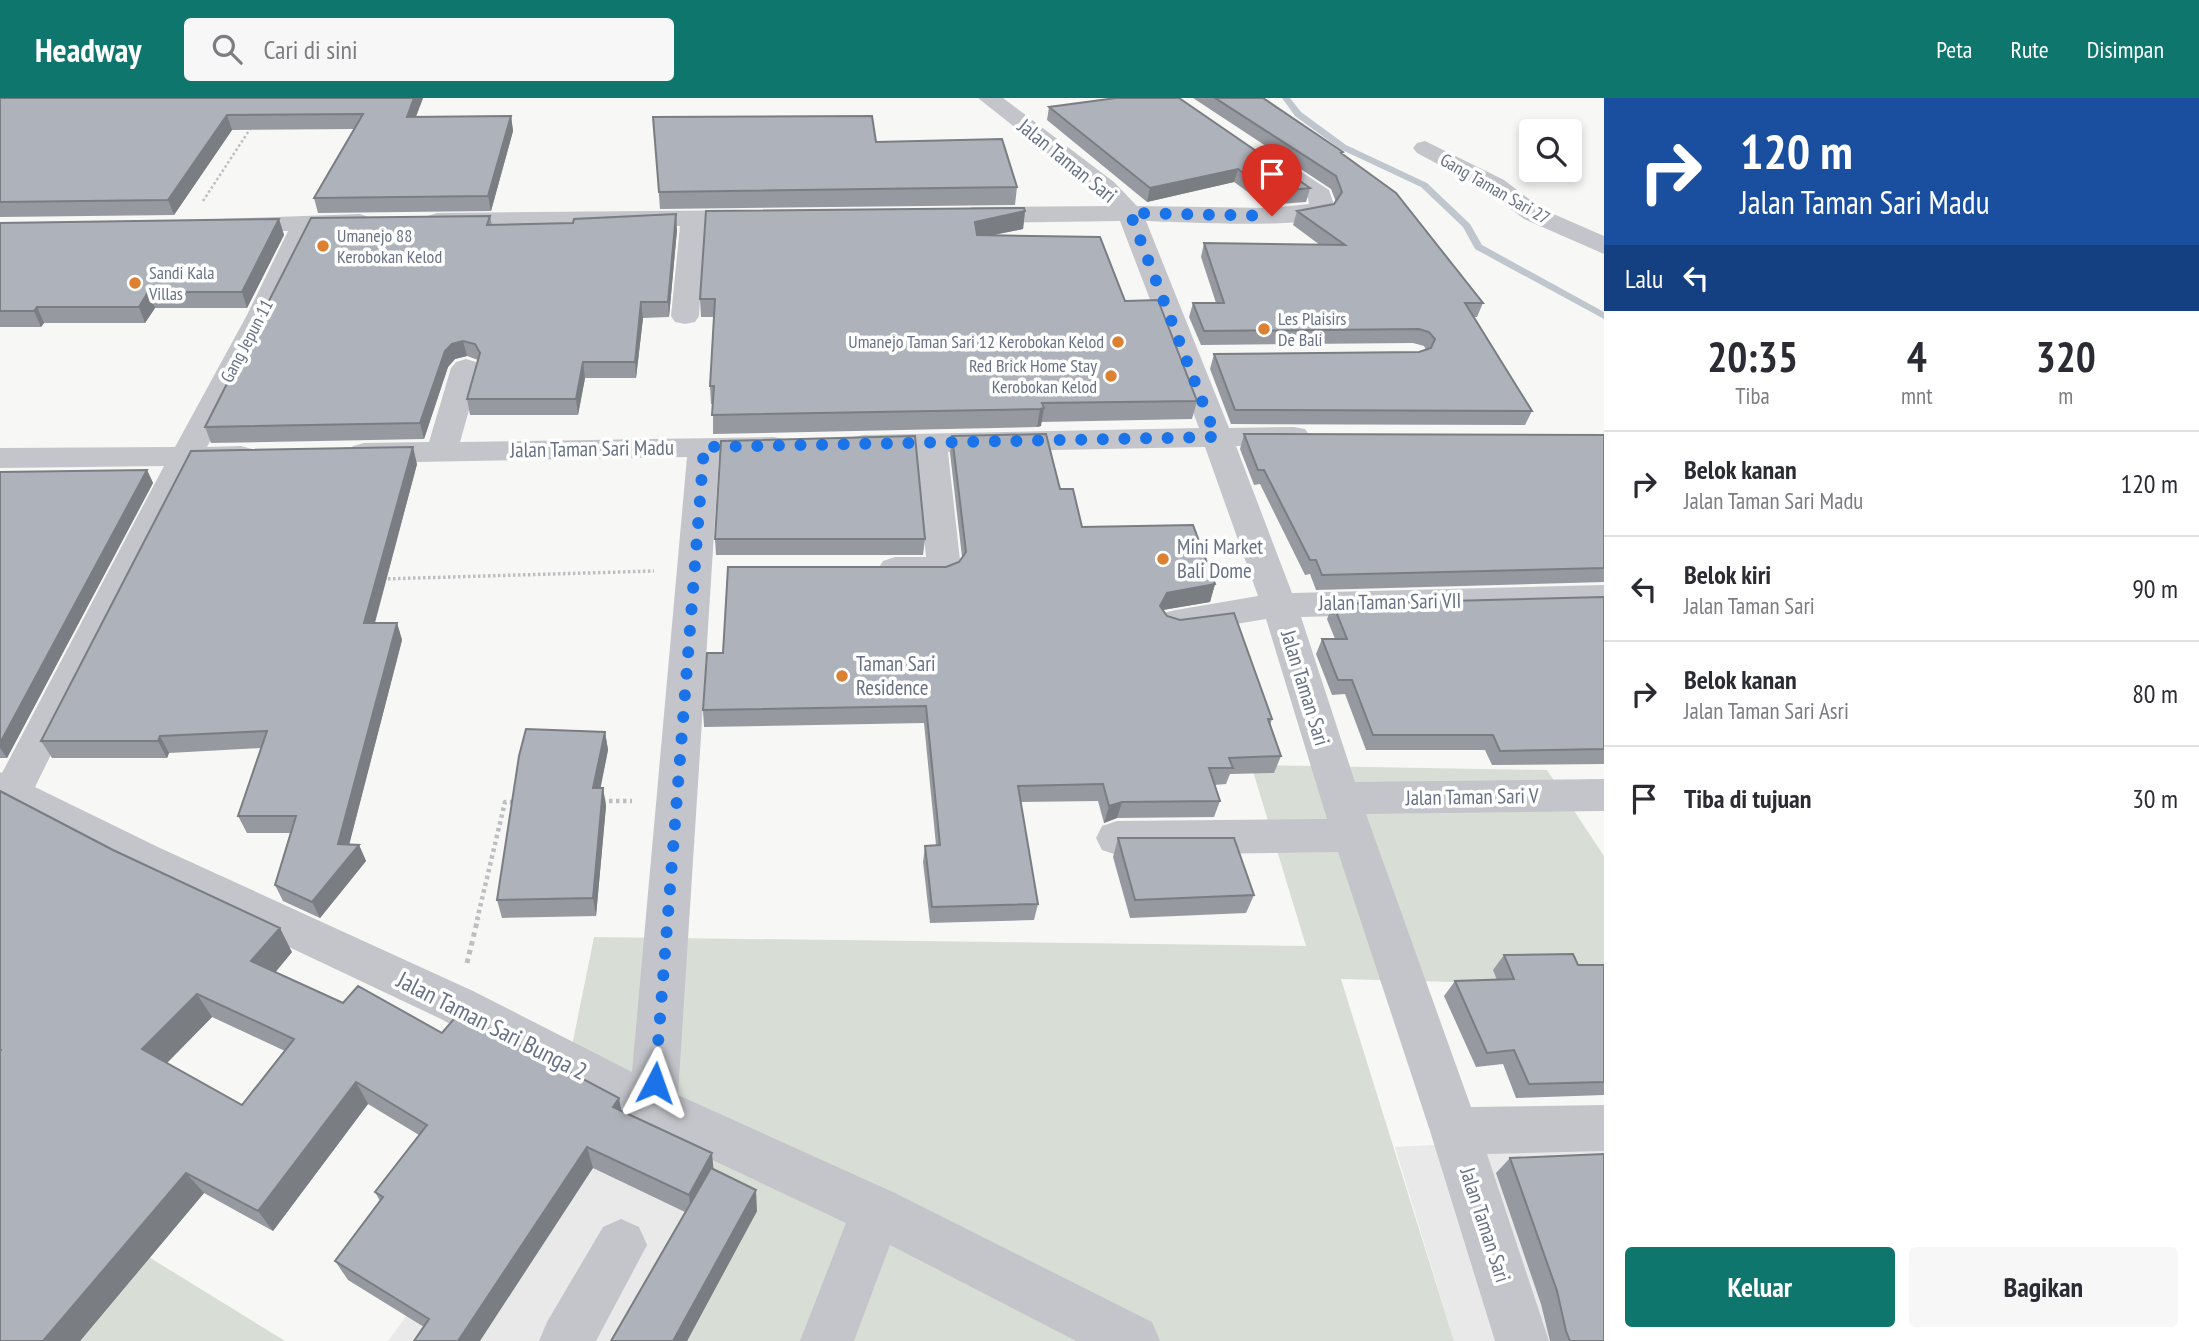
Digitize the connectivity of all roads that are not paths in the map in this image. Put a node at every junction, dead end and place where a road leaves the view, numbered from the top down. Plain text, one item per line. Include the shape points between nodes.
1 (989, 98) edge
2 (1425, 148) dead end
3 (1252, 150) edge
4 (1130, 213) junction
5 (953, 215) edge
6 (789, 217) edge
7 (693, 219) junction
8 (388, 222) edge
9 (416, 222) edge
10 (305, 223) junction
11 (187, 225) edge
12 (1604, 246) edge
13 (685, 316) dead end
14 (466, 368) dead end
15 (1324, 436) edge
16 (1216, 437) junction
17 (931, 443) junction
18 (797, 445) edge
19 (837, 445) edge
20 (704, 447) junction
21 (442, 451) junction
22 (334, 454) edge
23 (266, 456) edge
24 (0, 458) edge
25 (185, 458) junction
26 (861, 569) edge
27 (1604, 597) edge
28 (1279, 605) junction
29 (1177, 622) edge
30 (6, 791) edge
31 (1604, 795) edge
32 (1346, 816) junction
33 (1117, 838) edge
34 (653, 1108) junction
35 (1604, 1128) edge
36 (1455, 1130) junction
37 (877, 1212) junction
38 (621, 1245) dead end
39 (566, 1341) edge
40 (827, 1341) edge
41 (1133, 1341) edge
42 (1522, 1341) edge

1 - 4 street, Jalan Taman Sari via 1105,187
2 - 12 street, Gang Taman Sari 27 via 1494,185 1533,214
3 - 4 street via 1320,195 1322,207 1272,216
4 - 5 street
4 - 16 street, Jalan Taman Sari via 1201,357
6 - 7 street
7 - 9 street
7 - 13 street
8 - 10 street
10 - 11 street
10 - 25 street, Gang Jepun 11
14 - 21 street
15 - 16 street
16 - 17 street
16 - 28 street, Jalan Taman Sari
17 - 19 street
17 - 26 street via 944,569
18 - 20 street, Jalan Taman Sari Madu
20 - 21 street, Jalan Taman Sari Madu
20 - 34 street via 708,570 677,801
21 - 22 street, Jalan Taman Sari Madu
23 - 25 street
24 - 25 street
25 - 30 street, Gang Jepun 11
27 - 28 street, Jalan Taman Sari VII
28 - 29 street, Jalan Taman Sari VII
28 - 32 street, Jalan Taman Sari
30 - 34 street, Jalan Taman Sari Bunga 2 via 457,1005
31 - 32 street, Jalan Taman Sari V
32 - 33 street, Jalan Taman Sari V
32 - 36 street, Jalan Taman Sari
34 - 37 street, Jalan Taman Sari Bunga 2
35 - 36 street
36 - 42 street, Jalan Taman Sari
37 - 40 street
37 - 41 street, Jalan Taman Sari Bunga 2
38 - 39 street

